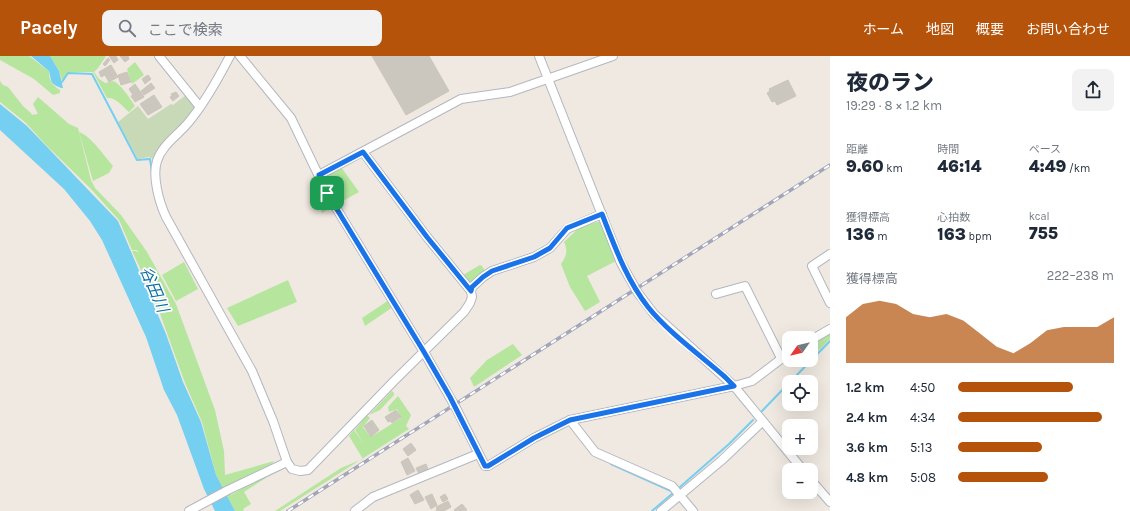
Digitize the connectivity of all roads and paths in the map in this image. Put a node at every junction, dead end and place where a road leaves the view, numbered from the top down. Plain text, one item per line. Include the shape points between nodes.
1 (159, 56) edge
2 (230, 56) edge
3 (240, 56) edge
4 (539, 56) edge
5 (613, 56) edge
6 (548, 79) junction
7 (200, 107) junction
8 (363, 152) junction
9 (319, 175) junction
10 (602, 214) junction
11 (830, 254) edge
12 (471, 291) junction
13 (716, 294) dead end
14 (830, 303) edge
15 (830, 329) edge
16 (818, 336) edge
17 (424, 352) junction
18 (781, 358) joint
19 (734, 386) junction
20 (570, 420) junction
21 (762, 422) junction
22 (478, 454) junction
23 (287, 462) junction
24 (797, 463) edge
25 (818, 488) edge
26 (680, 495) junction
27 (830, 502) edge
28 (189, 511) edge
29 (355, 511) edge
30 (661, 511) edge
31 (693, 511) edge

1 - 7 street
2 - 7 street
3 - 9 street via 289,114
4 - 6 street
5 - 6 street
6 - 8 street via 510,92 461,99
6 - 10 street
7 - 23 street via 163,149 158,159 155,168 158,196 166,217 252,371 271,414
8 - 9 street
8 - 12 street
9 - 17 street via 327,193
10 - 12 street via 567,228 550,248 534,257 492,271 472,287
10 - 19 street via 621,263 648,307
11 - 14 street via 812,266
12 - 17 street via 470,303
13 - 18 street via 745,286
15 - 16 street
17 - 22 street via 456,408
17 - 23 street via 308,470 300,472 292,469
18 - 19 street via 752,380
19 - 20 street
19 - 21 street
20 - 22 street via 488,466 483,464
20 - 26 street via 595,452 672,486
21 - 24 street
21 - 26 street
22 - 29 street via 373,497
23 - 28 street
25 - 27 street
26 - 30 street
26 - 31 street

